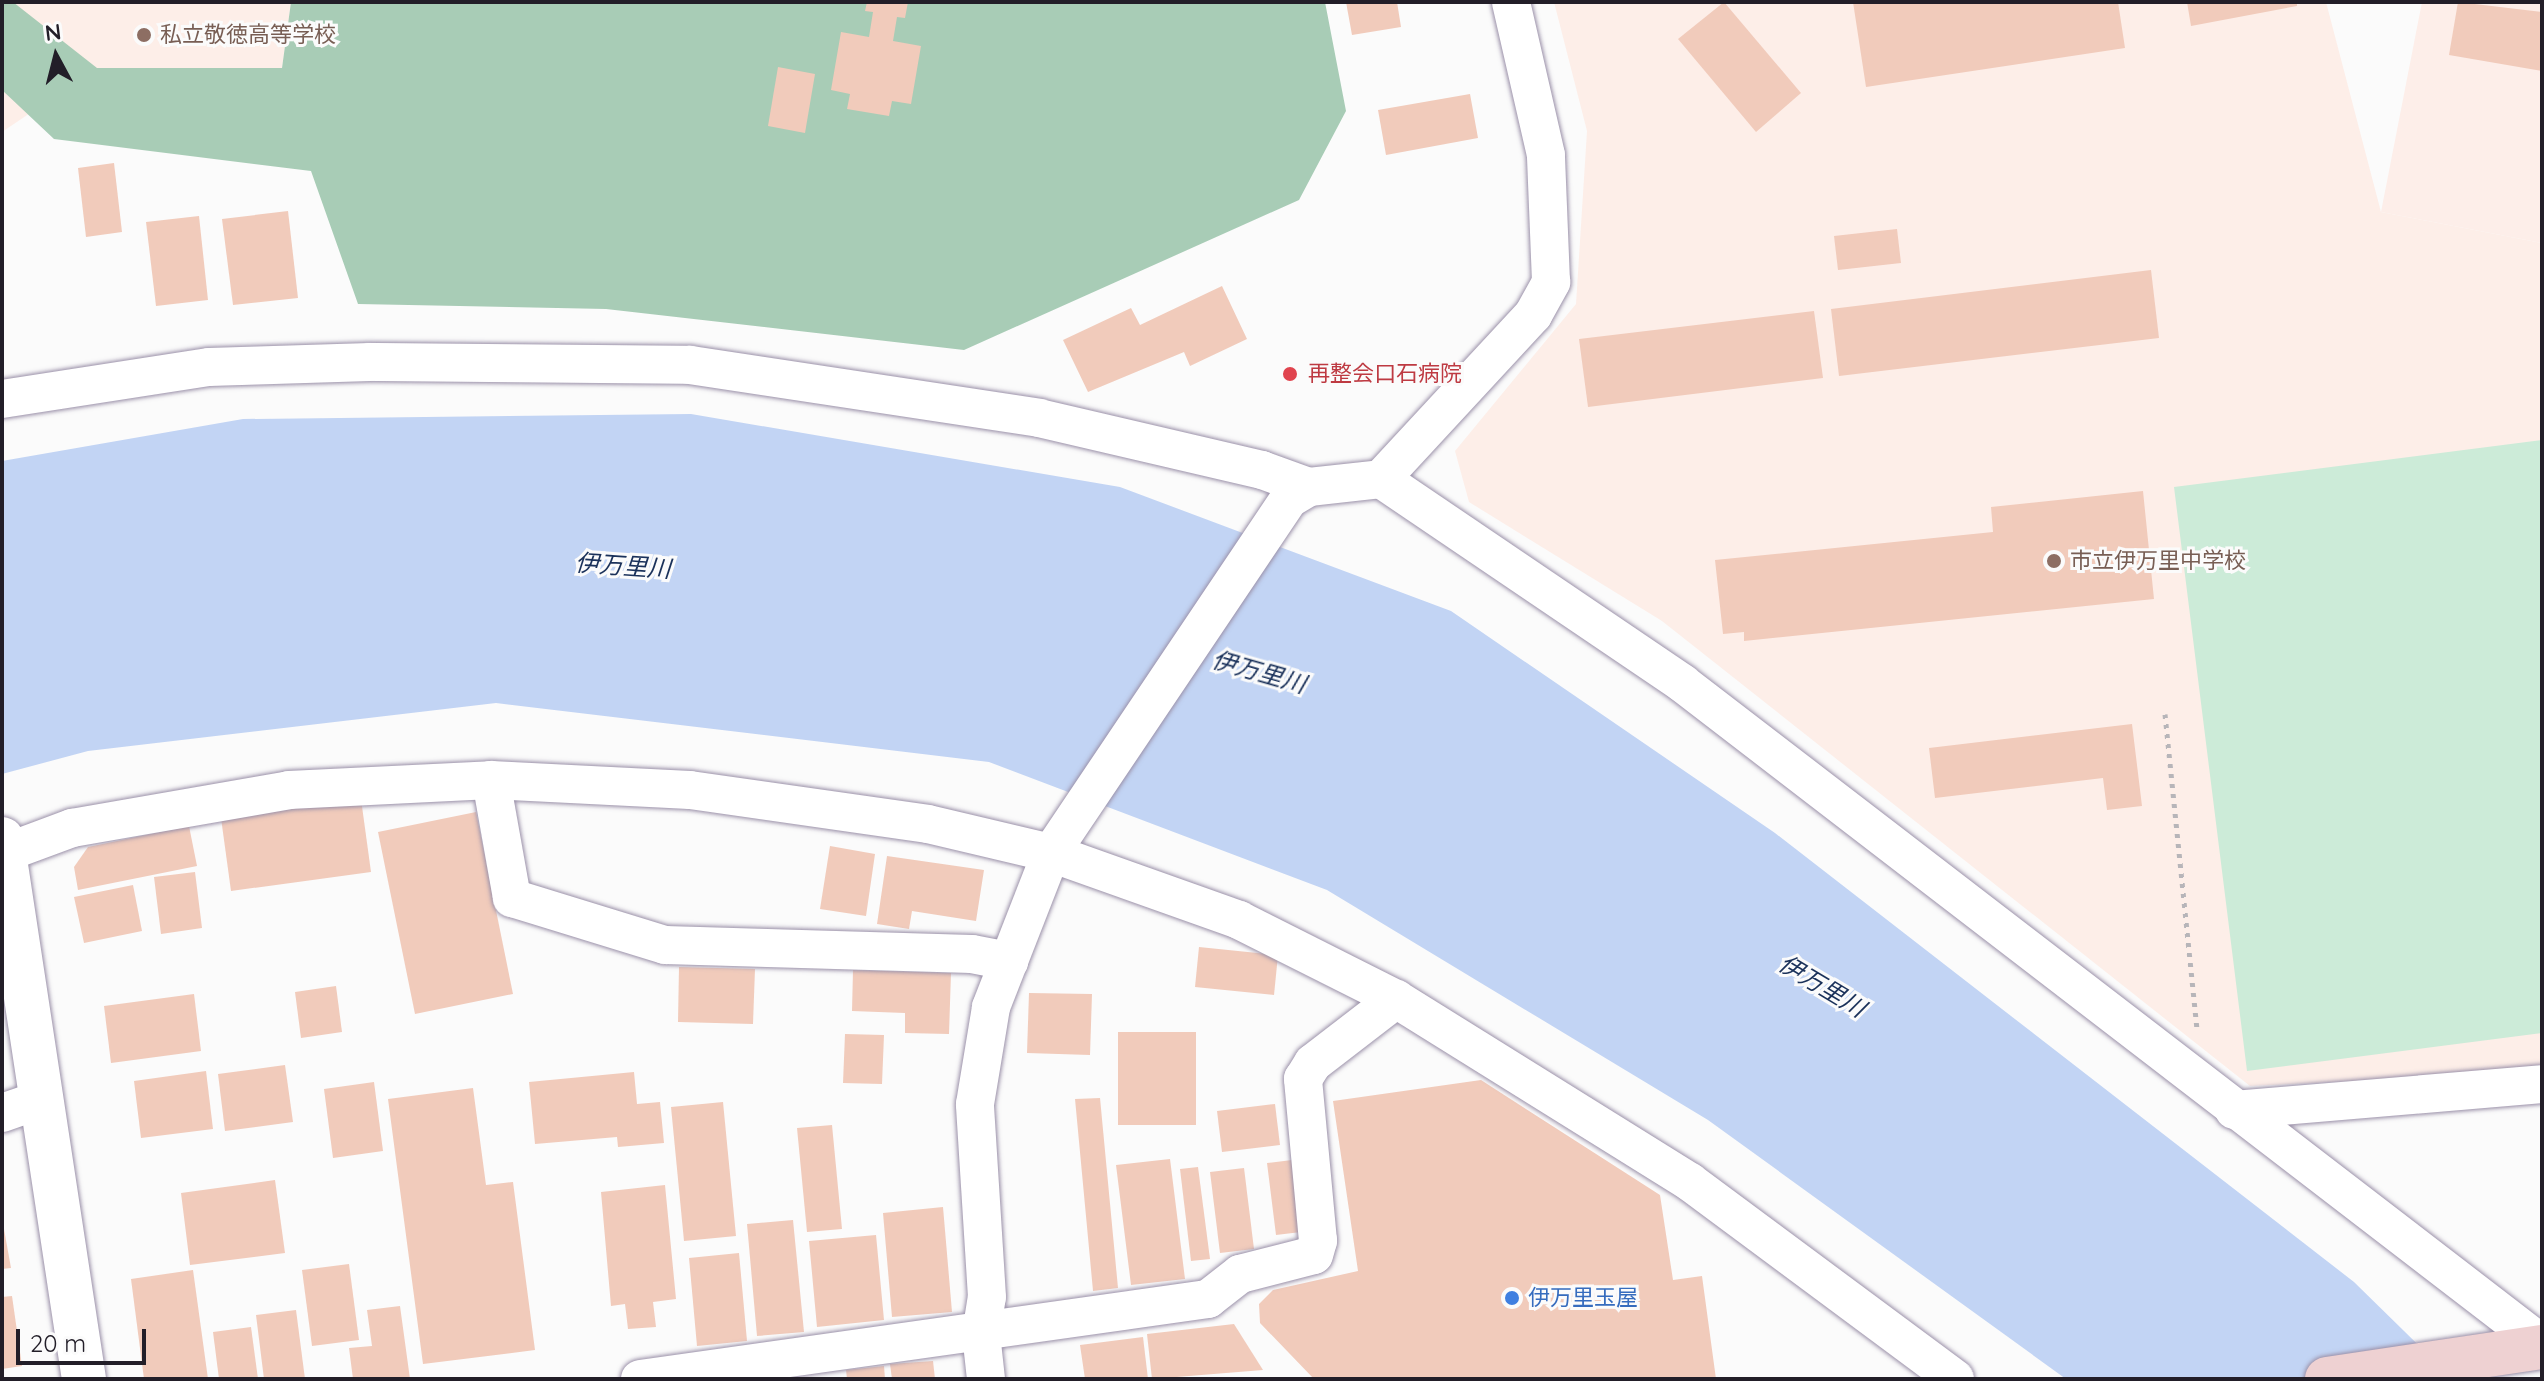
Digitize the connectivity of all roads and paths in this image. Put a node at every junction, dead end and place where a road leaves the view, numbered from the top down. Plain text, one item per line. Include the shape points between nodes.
1 (1511, 2) edge
2 (2, 399) edge
3 (1381, 479) junction
4 (1299, 493) junction
5 (2165, 714) dead end
6 (491, 780) junction
7 (1059, 842) junction
8 (3, 849) edge
9 (1009, 961) junction
10 (1396, 999) junction
11 (2188, 1074) junction
12 (2542, 1084) edge
13 (22, 1106) edge
14 (2234, 1110) junction
15 (981, 1334) junction
16 (2536, 1347) edge
17 (84, 1379) edge
18 (640, 1379) edge
19 (986, 1379) edge
20 (1955, 1379) edge
21 (2327, 1379) edge

1 - 3 street via 1546,155 1551,282 1533,315
2 - 4 street via 209,367 370,362 690,365 1039,418 1262,470
3 - 4 street
3 - 11 street via 1682,683
4 - 7 street
5 - 11 path via 2199,1045
6 - 7 street via 690,790
6 - 8 street via 289,790 72,828
6 - 9 street via 512,898 665,945 972,954
7 - 9 street
7 - 10 street via 1239,920
8 - 13 street
9 - 15 street via 991,1007 975,1104 987,1297
10 - 15 street via 1313,1063 1303,1079 1318,1241 1314,1255 1240,1274 1208,1299
10 - 20 street via 1690,1182
11 - 14 street
12 - 14 street
13 - 17 street
14 - 16 street
15 - 18 street
15 - 19 street
16 - 21 main road

